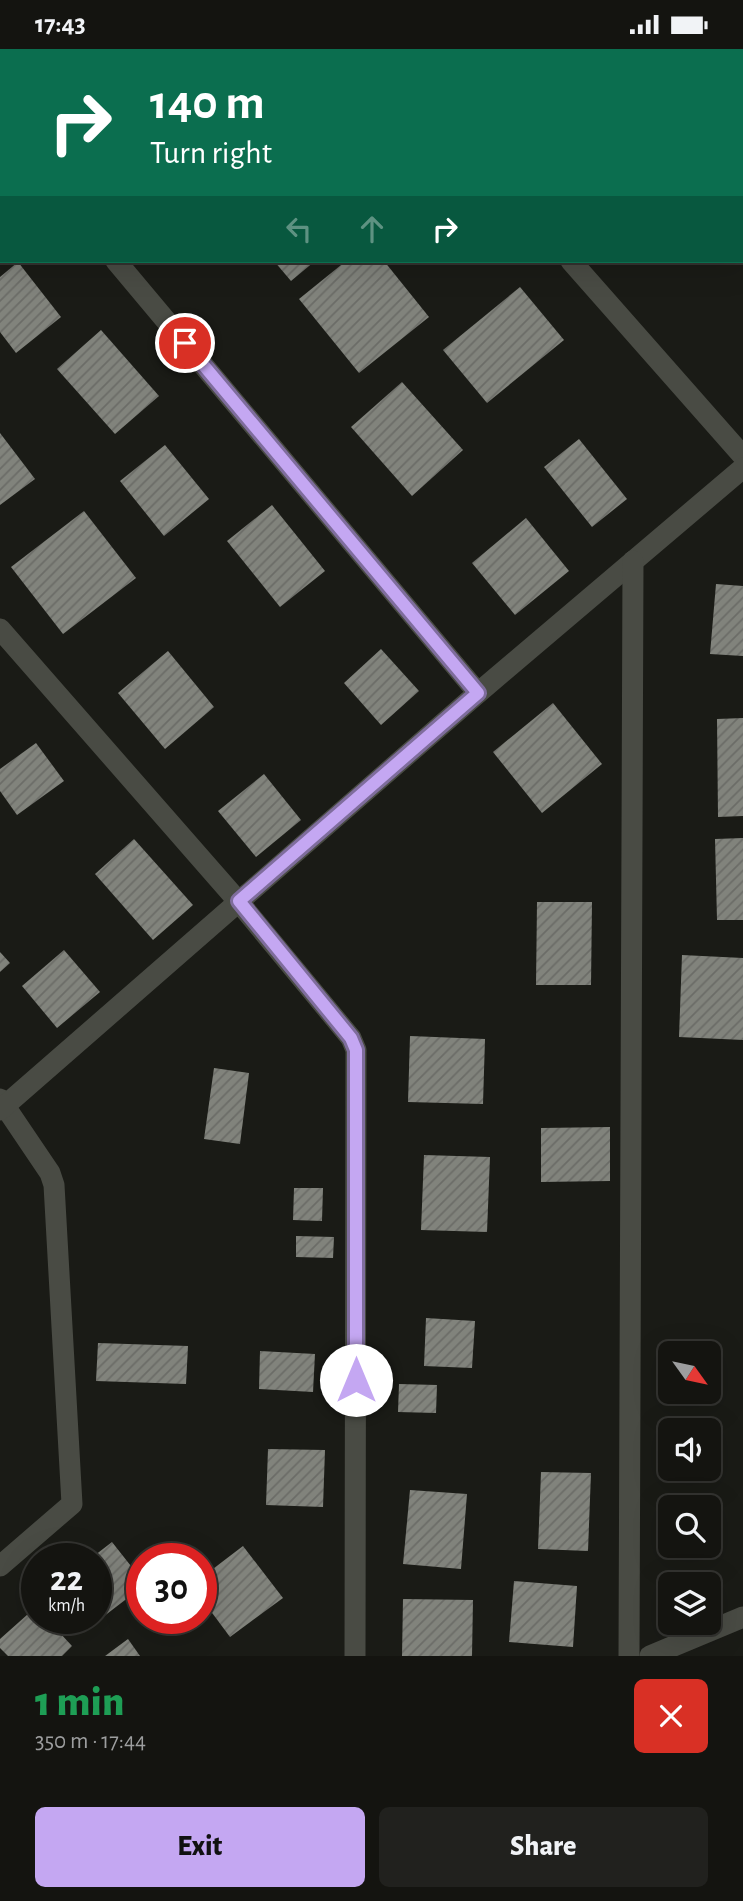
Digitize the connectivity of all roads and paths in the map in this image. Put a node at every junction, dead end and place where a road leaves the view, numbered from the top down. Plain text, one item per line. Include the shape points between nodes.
1 (118, 263) edge
2 (573, 263) edge
3 (743, 456) edge
4 (743, 468) edge
5 (633, 561) junction
6 (0, 629) edge
7 (478, 693) junction
8 (239, 901) junction
9 (2, 1105) edge
10 (0, 1566) edge
11 (743, 1616) edge
12 (355, 1656) edge
13 (629, 1656) edge
14 (650, 1656) edge

1 - 7 street
2 - 3 street
4 - 5 street
5 - 7 street
5 - 13 street
6 - 8 street
7 - 8 street
8 - 9 street
8 - 12 street via 356,1050
9 - 10 street via 54,1185 72,1504
11 - 14 street

